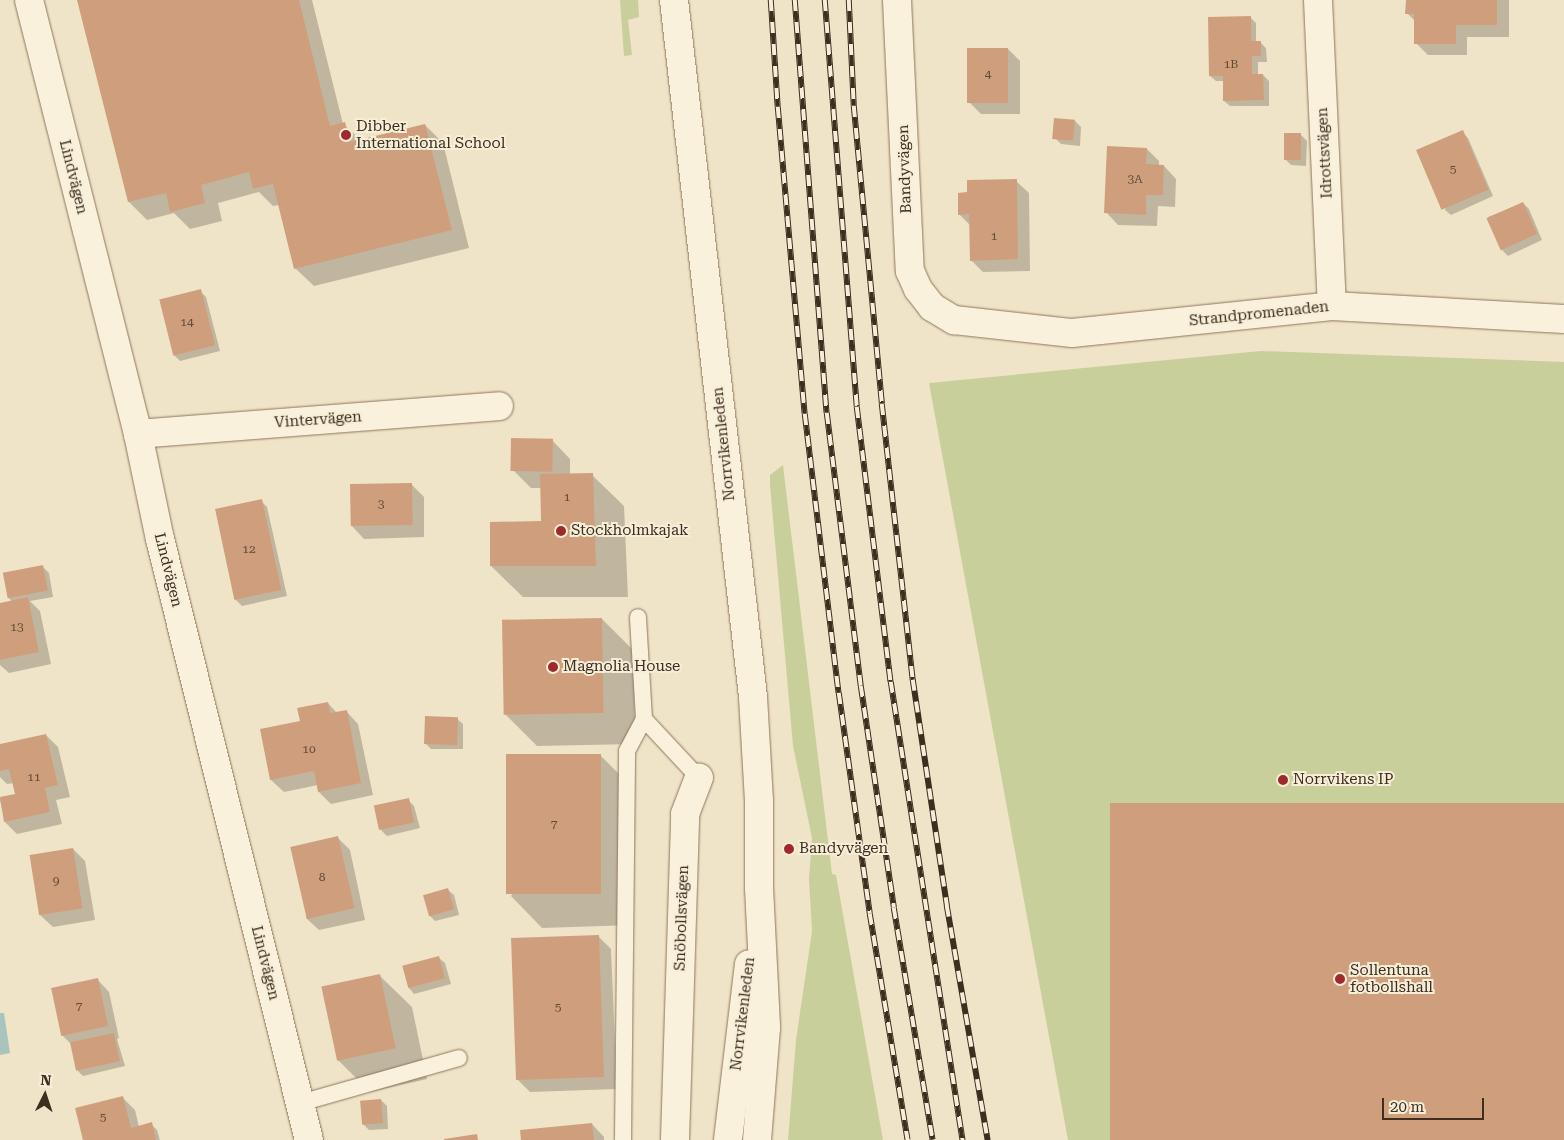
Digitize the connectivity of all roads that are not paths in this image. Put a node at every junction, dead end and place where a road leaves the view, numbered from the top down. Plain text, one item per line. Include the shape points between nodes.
1 (29, 0) edge
2 (674, 0) edge
3 (898, 0) edge
4 (1318, 0) edge
5 (1332, 306) junction
6 (1564, 319) edge
7 (954, 320) joint
8 (499, 406) dead end
9 (138, 434) junction
10 (638, 617) dead end
11 (644, 719) junction
12 (698, 778) joint
13 (759, 888) junction
14 (459, 1058) dead end
15 (300, 1102) junction
16 (309, 1140) edge
17 (623, 1140) edge
18 (675, 1140) edge
19 (728, 1140) edge
20 (757, 1140) edge

1 - 9 street, Lindvägen
2 - 13 street, Norrvikenleden via 753,697 759,801
3 - 7 street, Bandyvägen via 910,271 932,307
4 - 5 street, Idrottsvägen
5 - 6 street, Strandpromenaden
5 - 7 street, Strandpromenaden via 1072,333
8 - 9 street, Vintervägen
9 - 15 street, Lindvägen via 160,539
10 - 11 lane
11 - 12 lane, Snöbollsvägen
11 - 17 lane via 626,751
12 - 18 street, Snöbollsvägen via 685,814
13 - 19 street, Norrvikenleden
13 - 20 street, Norrvikenleden via 766,1028
14 - 15 lane
15 - 16 street, Lindvägen

